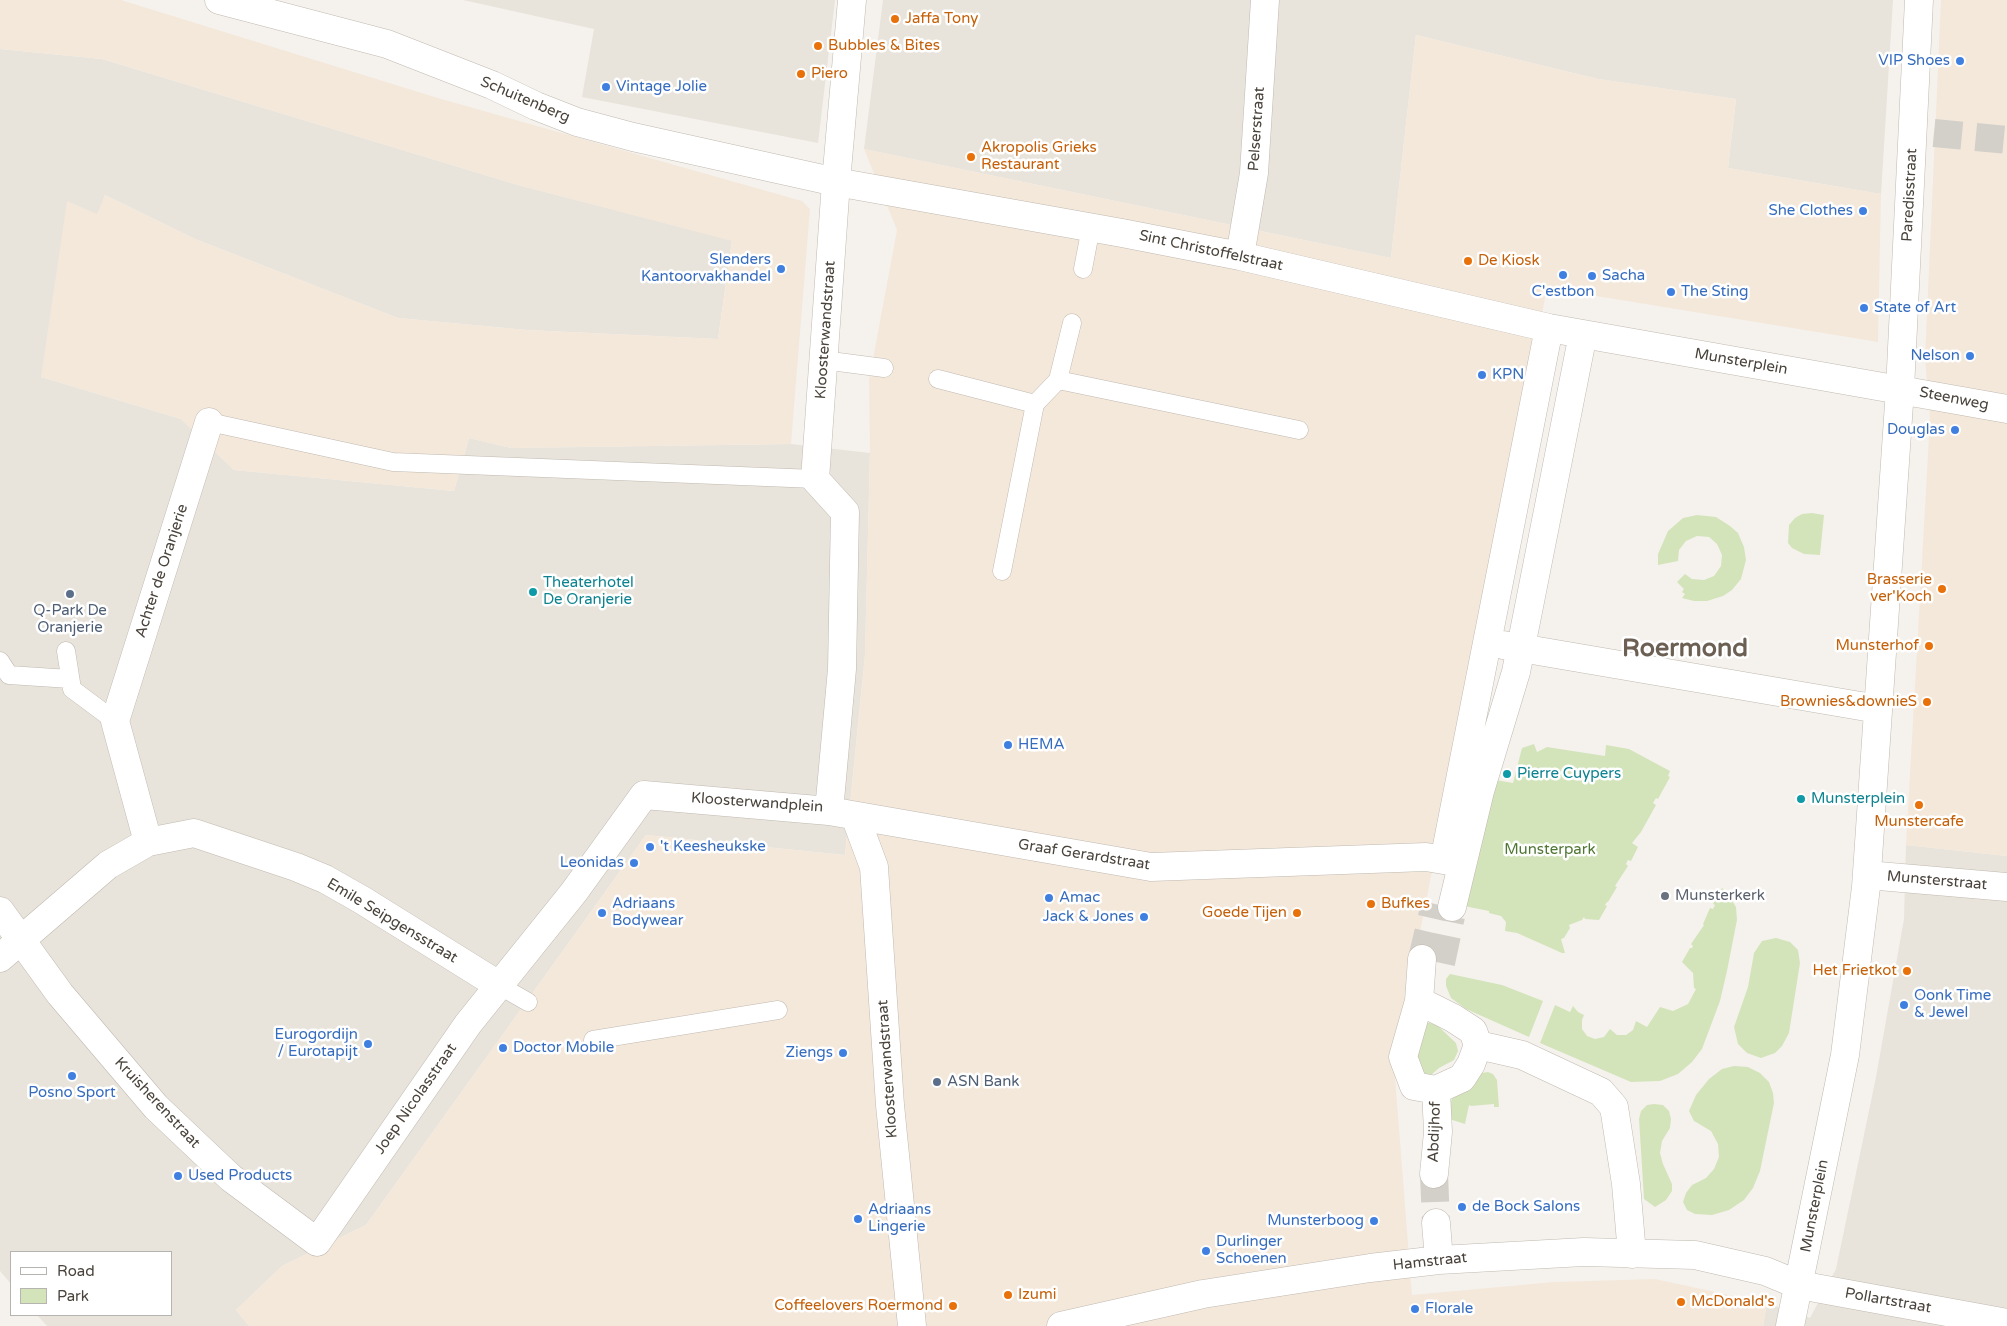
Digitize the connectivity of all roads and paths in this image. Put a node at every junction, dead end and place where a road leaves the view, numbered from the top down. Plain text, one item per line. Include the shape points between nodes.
1 (219, 0) edge
2 (852, 0) edge
3 (1265, 0) edge
4 (1919, 0) edge
5 (836, 182) junction
6 (1091, 227) junction
7 (1240, 256) junction
8 (1083, 268) dead end
9 (1072, 323) dead end
10 (1549, 328) junction
11 (1583, 334) junction
12 (824, 360) junction
13 (884, 368) dead end
14 (938, 379) dead end
15 (1058, 380) junction
16 (1900, 389) junction
17 (1035, 404) junction
18 (2007, 409) edge
19 (209, 422) joint
20 (1299, 430) dead end
21 (814, 479) junction
22 (1002, 571) dead end
23 (1488, 643) junction
24 (66, 651) dead end
25 (0, 662) edge
26 (70, 679) junction
27 (1878, 709) junction
28 (115, 721) junction
29 (842, 814) junction
30 (148, 842) junction
31 (1453, 862) junction
32 (1867, 875) junction
33 (2007, 887) edge
34 (1444, 906) tunnel mouth
35 (0, 911) edge
36 (21, 940) junction
37 (0, 958) edge
38 (1422, 960) tunnel mouth
39 (500, 986) junction
40 (1419, 1001) junction
41 (528, 1002) dead end
42 (778, 1010) dead end
43 (593, 1040) dead end
44 (1478, 1045) junction
45 (1436, 1090) junction
46 (1434, 1174) tunnel mouth
47 (1436, 1223) tunnel mouth
48 (316, 1242) joint
49 (1632, 1254) junction
50 (1439, 1260) junction
51 (1799, 1285) junction
52 (2007, 1323) edge
53 (912, 1326) edge
54 (1061, 1326) edge
55 (1790, 1326) edge

1 - 5 street, Schuitenberg via 387,44 577,122
2 - 5 street, Kloosterwandstraat
3 - 7 street, Pelserstraat via 1254,173
4 - 16 street, Paredisstraat via 1924,132
5 - 6 street, Sint Christoffelstraat
5 - 12 street, Kloosterwandstraat
6 - 7 street, Sint Christoffelstraat
6 - 8 lane
7 - 10 street, Sint Christoffelstraat
9 - 15 lane
10 - 11 street, Sint Christoffelstraat
10 - 23 street
11 - 16 street, Munsterplein
11 - 31 street via 1516,672 1480,791
12 - 13 lane
12 - 21 street, Kloosterwandstraat
14 - 17 lane
15 - 17 lane
15 - 20 lane
16 - 18 street, Steenweg
16 - 27 street, Munsterplein
17 - 22 lane
19 - 21 lane via 393,462
19 - 28 street, Achter de Oranjerie
21 - 29 street, Kloosterwandplein via 845,512
23 - 27 street
23 - 31 street
24 - 26 lane
25 - 26 lane via 9,675
26 - 28 lane via 72,689
27 - 32 street, Munsterplein
28 - 30 street
29 - 31 street, Graaf Gerardstraat via 1151,867 1410,857
29 - 39 street, Kloosterwandplein via 644,795
29 - 53 street, Kloosterwandstraat via 874,867 890,1105
30 - 36 street, Emile Seipgensstraat via 108,865
30 - 39 street, Emile Seipgensstraat via 194,832 296,867 362,900
31 - 34 street
32 - 33 street, Munsterstraat
32 - 51 street, Munsterplein via 1845,1056
35 - 36 street, Kruisherenstraat
36 - 37 street, Emile Seipgensstraat
36 - 48 street, Kruisherenstraat via 60,994 156,1107 231,1178
38 - 40 street, Abdijhof
39 - 41 lane
39 - 48 street, Joep Nicolasstraat via 468,1024
40 - 44 street via 1473,1032
40 - 45 street, Abdijhof via 1403,1057 1414,1086
42 - 43 lane
44 - 45 street, Abdijhof via 1462,1078
44 - 49 street via 1522,1055 1601,1092 1614,1106
45 - 46 street, Abdijhof via 1438,1132
47 - 50 street
49 - 50 street, Hamstraat via 1584,1252
49 - 51 street, Hamstraat via 1695,1255 1766,1271
50 - 54 street, Hamstraat via 1203,1294
51 - 52 street, Pollartstraat
51 - 55 street, Munsterplein

